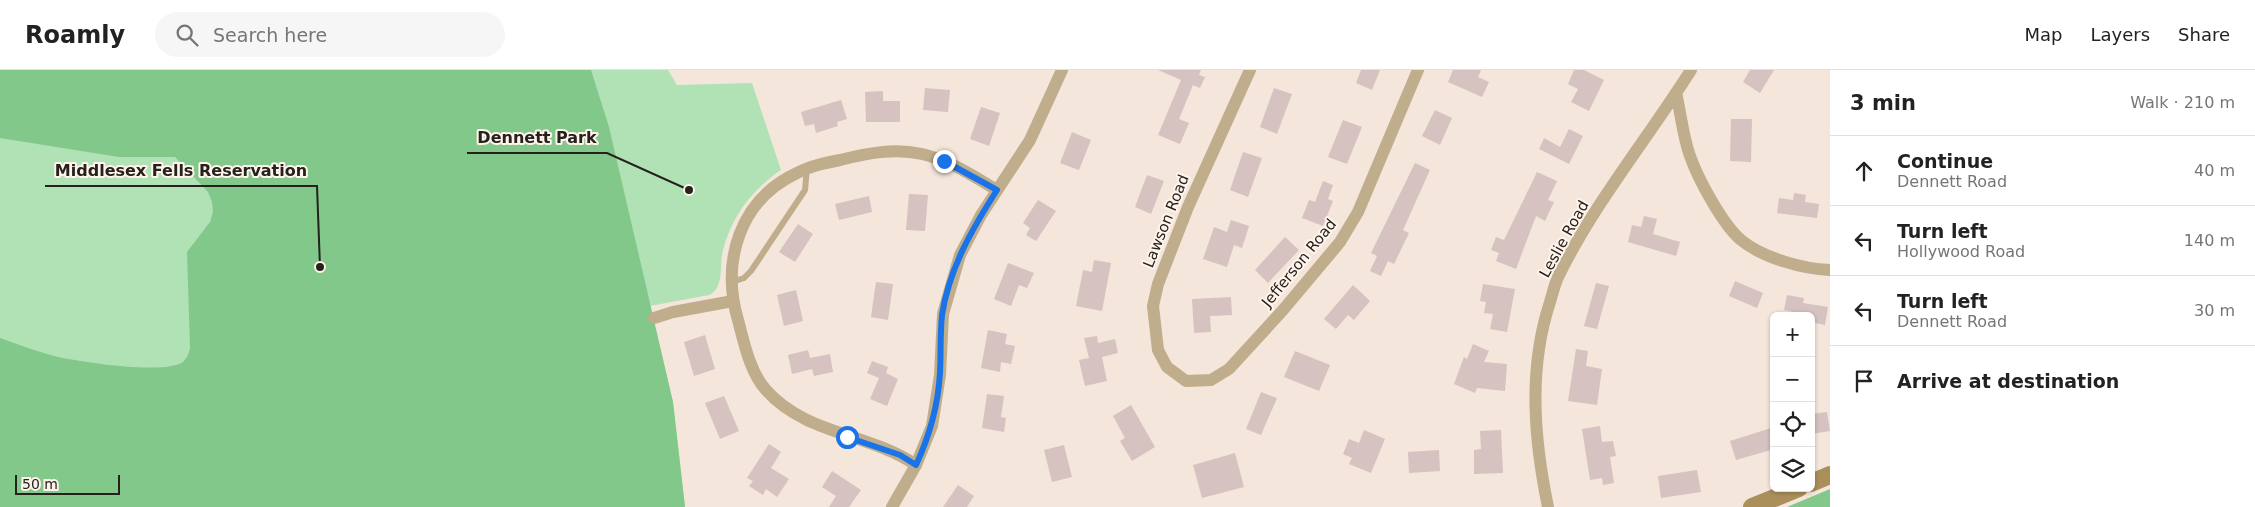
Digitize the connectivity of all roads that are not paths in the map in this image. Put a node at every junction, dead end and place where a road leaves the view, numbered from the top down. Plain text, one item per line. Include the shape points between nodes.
1 (1062, 70) edge
2 (1250, 70) edge
3 (1418, 70) edge
4 (1691, 70) edge
5 (1676, 93) junction
6 (807, 168) junction
7 (997, 190) junction
8 (1830, 270) edge
9 (731, 282) junction
10 (733, 301) junction
11 (654, 318) dead end
12 (1186, 381) joint
13 (916, 465) junction
14 (1830, 476) edge
15 (1815, 482) edge
16 (1789, 492) edge
17 (892, 507) edge
18 (1548, 507) edge
19 (1752, 507) edge

1 - 7 street via 1030,140
2 - 12 street, Lawson Road via 1188,207 1164,266 1153,306 1158,350 1167,367
3 - 12 street, Jefferson Road via 1358,212 1340,242 1230,369 1211,380
4 - 5 street, Leslie Road
5 - 8 street via 1690,156 1712,203 1741,240 1776,260 1813,270
5 - 18 street, Leslie Road via 1618,176 1559,274 1544,319 1537,364 1535,417
6 - 7 street via 874,152 912,152 944,161
6 - 9 lane via 805,190 744,278
6 - 9 street via 776,184 746,219 734,248
7 - 13 street via 967,239 954,270 942,314 935,416
9 - 10 street
10 - 11 street
10 - 13 street via 756,375 777,401 812,423 900,455
13 - 17 street
14 - 15 main road
16 - 19 main road

